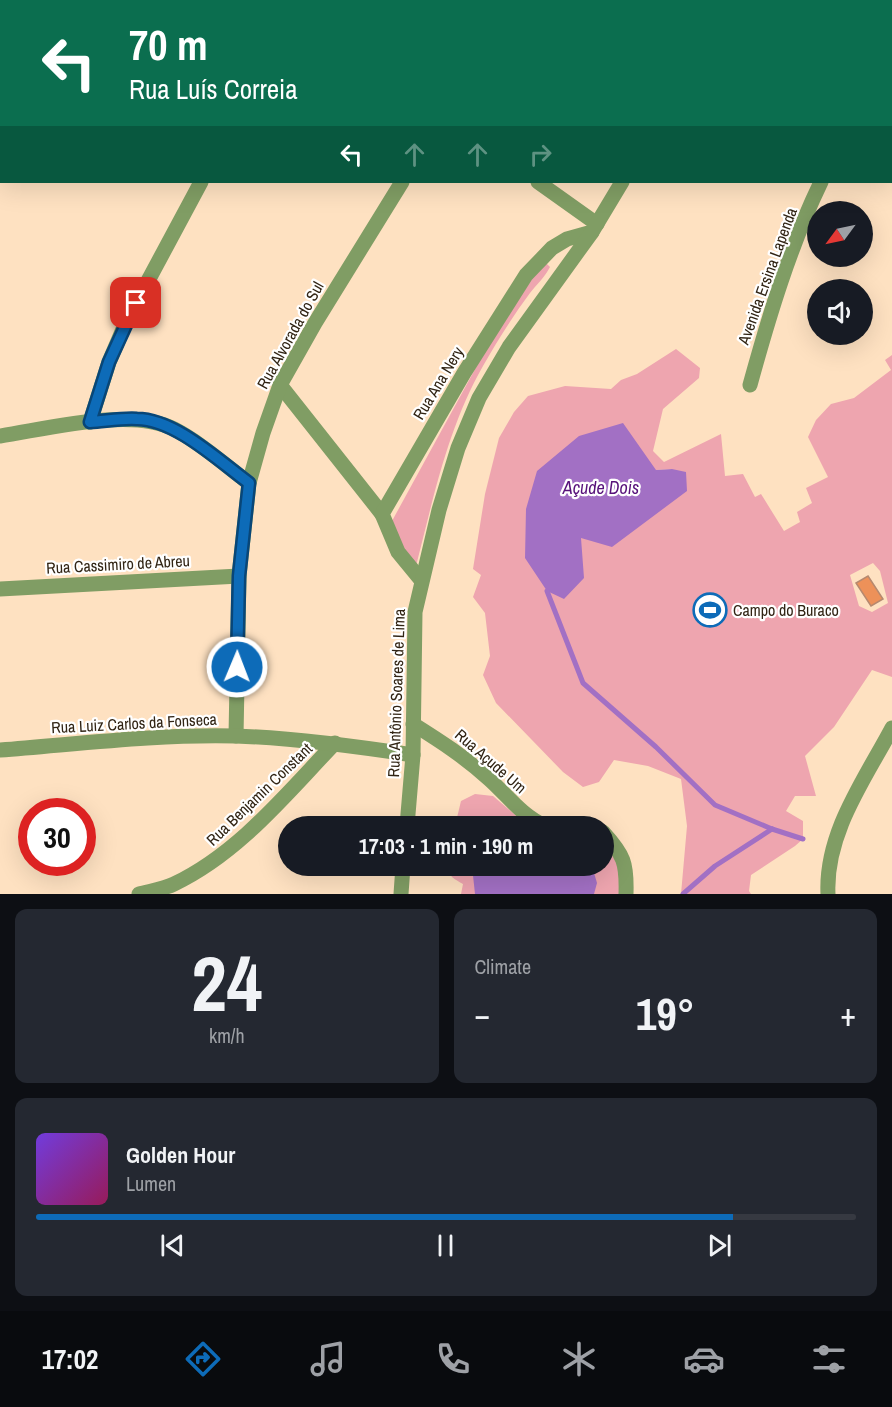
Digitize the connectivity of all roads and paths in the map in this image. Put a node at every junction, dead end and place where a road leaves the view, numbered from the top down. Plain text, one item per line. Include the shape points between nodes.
1 (200, 183) edge
2 (401, 183) edge
3 (539, 183) edge
4 (621, 183) edge
5 (822, 183) edge
6 (594, 228) junction
7 (280, 385) junction
8 (750, 385) dead end
9 (90, 422) junction
10 (0, 436) edge
11 (249, 483) junction
12 (382, 514) junction
13 (239, 576) junction
14 (421, 580) junction
15 (0, 589) edge
16 (413, 724) junction
17 (892, 728) edge
18 (236, 736) junction
19 (336, 744) junction
20 (0, 750) edge
21 (413, 755) junction
22 (408, 816) edge
23 (528, 816) edge
24 (614, 844) edge
25 (402, 876) edge
26 (139, 894) edge
27 (401, 894) edge
28 (626, 894) edge
29 (828, 894) edge

1 - 9 street via 127,320
2 - 7 street, Rua Alvorada do Sul
3 - 6 street
4 - 6 street, Rua Antônio Soares de Lima
5 - 8 street, Avenida Ersina Lapenda via 775,300
6 - 12 street, Rua Ana Nery via 552,248 526,275
6 - 14 street, Rua Antônio Soares de Lima via 508,346 479,398 458,448
7 - 11 street, Rua Alvorada do Sul
7 - 12 street
9 - 10 street
9 - 11 street via 139,418 172,428
11 - 13 street, Rua Alvorada do Sul
12 - 14 street via 398,552
13 - 15 street, Rua Cassimiro de Abreu
13 - 18 street, Rua Alvorada do Sul
14 - 16 street, Rua Antônio Soares de Lima via 415,612
16 - 21 street, Rua Antônio Soares de Lima
16 - 23 street, Rua Açude Um via 466,759
17 - 29 street via 845,816 831,854
18 - 19 street, Rua Luiz Carlos da Fonseca
18 - 20 street, Rua Luiz Carlos da Fonseca via 152,737
19 - 21 street, Rua Luiz Carlos da Fonseca
19 - 26 street, Rua Benjamin Constant via 222,857 172,885
21 - 22 street, Rua Antônio Soares de Lima
24 - 28 street via 627,871
25 - 27 street

